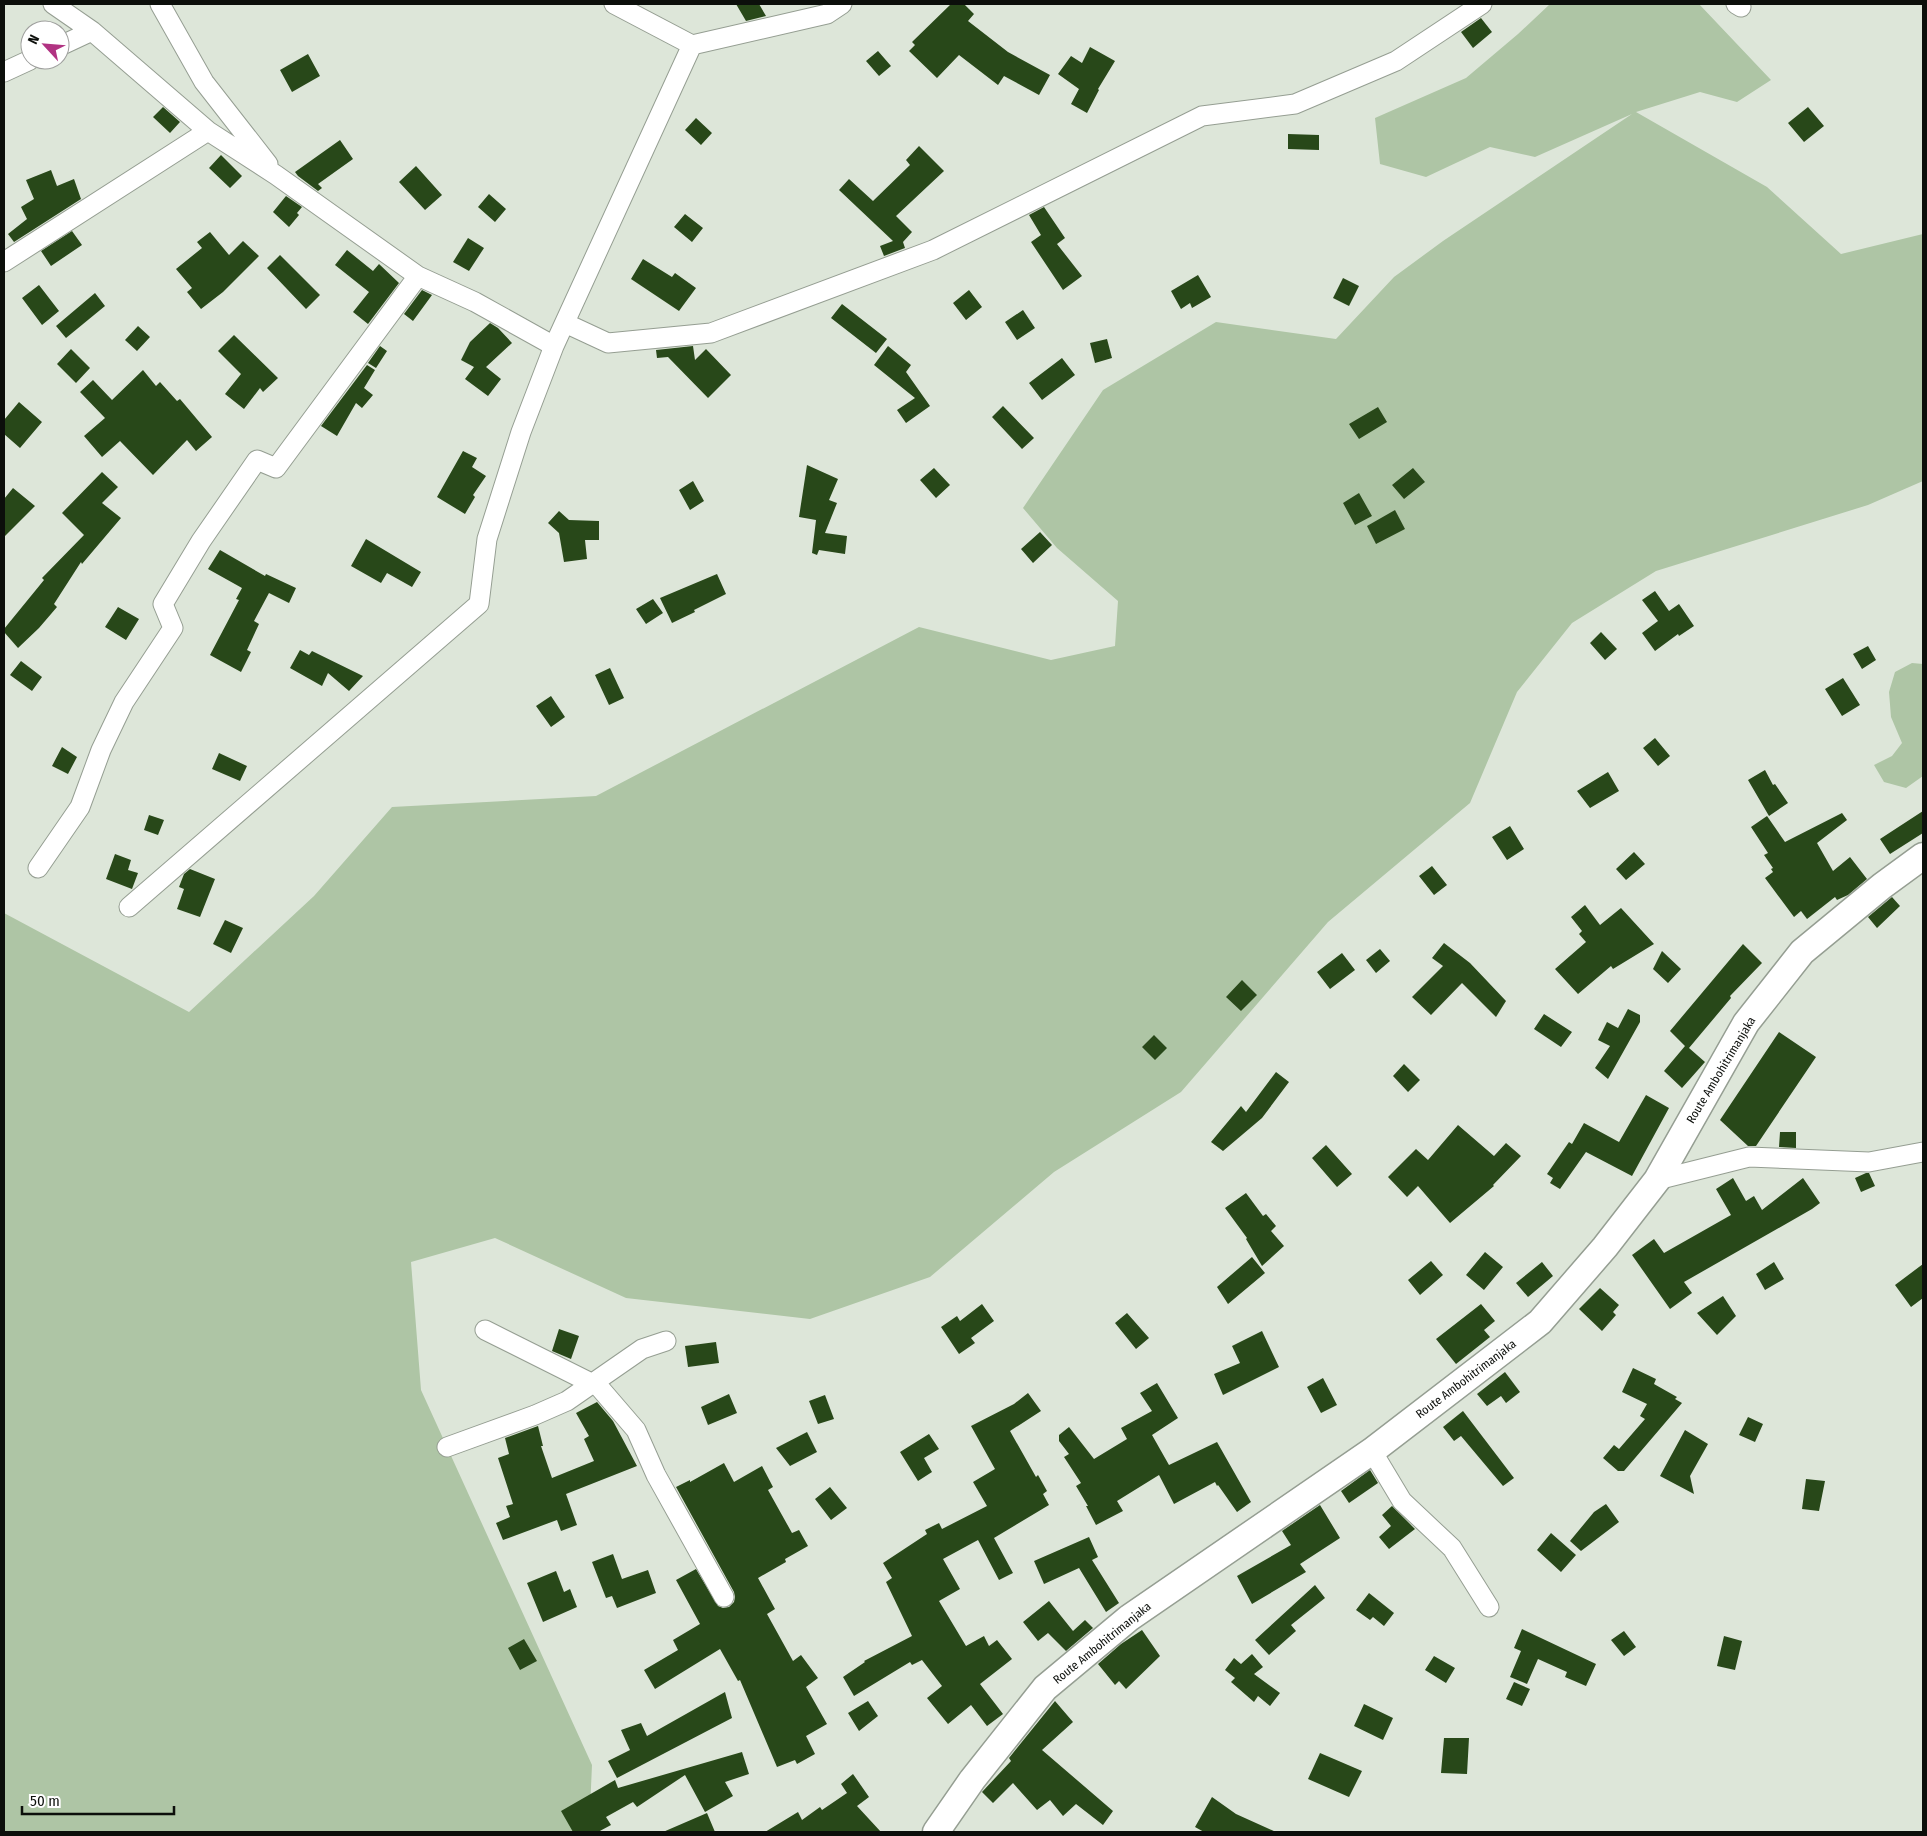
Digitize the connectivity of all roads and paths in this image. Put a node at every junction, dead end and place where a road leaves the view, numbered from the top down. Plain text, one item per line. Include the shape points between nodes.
1 (53, 4) edge
2 (160, 4) edge
3 (614, 4) edge
4 (842, 4) edge
5 (1482, 4) edge
6 (92, 31) junction
7 (70, 41) edge
8 (692, 45) junction
9 (20, 65) edge
10 (4, 72) edge
11 (208, 131) junction
12 (276, 175) junction
13 (4, 262) edge
14 (418, 276) junction
15 (565, 323) junction
16 (554, 346) junction
17 (1923, 856) edge
18 (38, 868) dead end
19 (129, 907) dead end
20 (1923, 1152) edge
21 (1657, 1180) junction
22 (485, 1330) dead end
23 (666, 1341) dead end
24 (592, 1383) junction
25 (447, 1446) dead end
26 (1372, 1451) junction
27 (724, 1597) dead end
28 (1489, 1607) dead end
29 (936, 1832) edge

1 - 6 street
2 - 12 street via 204,82
3 - 8 street
4 - 8 street via 827,14
5 - 15 street via 1396,61 1295,104 1202,116 933,250 711,333 608,343
6 - 7 street
6 - 11 street
8 - 15 street
9 - 10 street
11 - 12 street
11 - 13 street
12 - 14 street
14 - 16 street via 475,302
14 - 18 street via 276,468 257,460 201,540 162,604 173,628 124,702 101,750 80,807
15 - 16 street
16 - 19 street via 521,432 487,540 479,604
17 - 21 street, Route Ambohitrimanjaka via 1802,952 1746,1023
20 - 21 street via 1869,1162 1750,1157
21 - 26 street, Route Ambohitrimanjaka via 1540,1322
22 - 24 street
23 - 24 street via 642,1349
24 - 25 street via 567,1401
24 - 27 street via 636,1430 656,1475
26 - 28 street via 1402,1501 1452,1548
26 - 29 street, Route Ambohitrimanjaka via 1129,1618 1045,1688 972,1780

